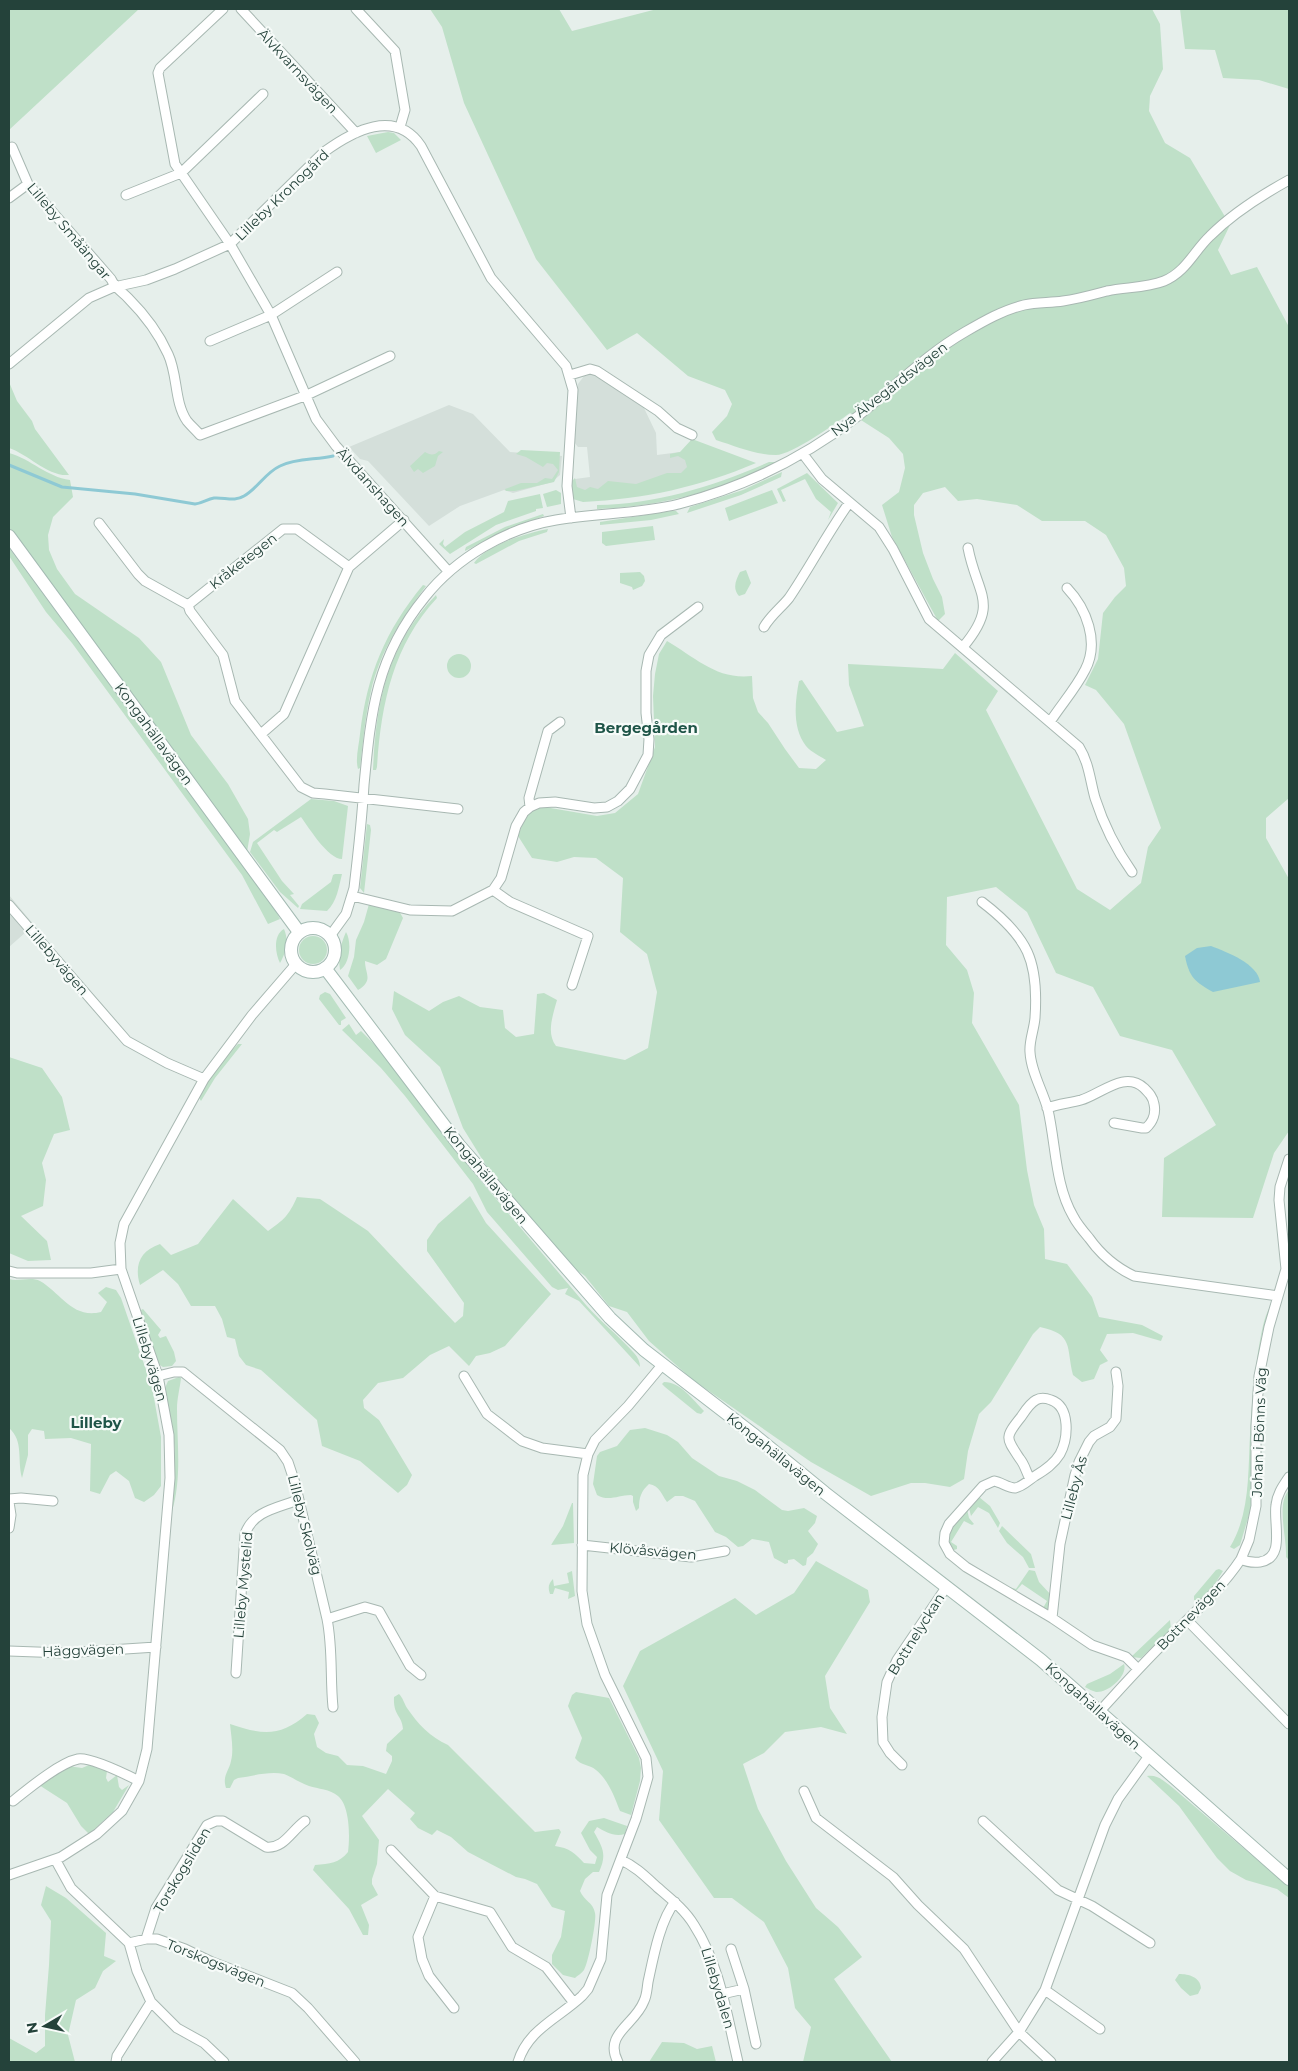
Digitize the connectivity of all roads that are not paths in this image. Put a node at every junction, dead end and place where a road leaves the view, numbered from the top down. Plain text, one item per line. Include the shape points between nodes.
1 (223, 9) edge
2 (241, 9) edge
3 (356, 9) edge
4 (263, 94) dead end
5 (400, 127) junction
6 (356, 133) junction
7 (12, 147) dead end
8 (180, 173) junction
9 (1289, 180) edge
10 (28, 184) junction
11 (126, 195) dead end
12 (9, 198) edge
13 (230, 244) junction
14 (337, 272) dead end
15 (114, 288) junction
16 (271, 315) junction
17 (210, 340) dead end
18 (390, 356) dead end
19 (9, 363) edge
20 (570, 375) junction
21 (307, 395) junction
22 (692, 435) dead end
23 (803, 454) junction
24 (849, 503) junction
25 (571, 518) junction
26 (404, 520) junction
27 (99, 523) dead end
28 (9, 536) edge
29 (968, 548) dead end
30 (349, 568) junction
31 (449, 572) junction
32 (1067, 588) dead end
33 (188, 605) junction
34 (698, 607) dead end
35 (764, 627) dead end
36 (963, 647) junction
37 (560, 722) dead end
38 (1050, 722) junction
39 (261, 734) junction
40 (363, 798) junction
41 (530, 807) junction
42 (458, 809) dead end
43 (1132, 872) dead end
44 (493, 890) junction
45 (352, 896) junction
46 (982, 902) dead end
47 (9, 905) edge
48 (299, 932) junction
49 (330, 936) junction
50 (296, 964) junction
51 (325, 968) junction
52 (572, 985) dead end
53 (204, 1079) junction
54 (1047, 1108) junction
55 (1114, 1123) dead end
56 (1289, 1159) edge
57 (121, 1269) junction
58 (9, 1271) edge
59 (1278, 1296) junction
60 (663, 1364) junction
61 (1116, 1372) dead end
62 (158, 1376) junction
63 (464, 1376) dead end
64 (588, 1454) junction
65 (1289, 1477) edge
66 (1030, 1479) junction
67 (9, 1500) edge
68 (298, 1500) junction
69 (53, 1501) dead end
70 (9, 1528) edge
71 (582, 1545) junction
72 (725, 1551) dead end
73 (1241, 1558) junction
74 (946, 1586) junction
75 (1052, 1618) junction
76 (327, 1619) junction
77 (1187, 1620) junction
78 (156, 1647) junction
79 (9, 1651) edge
80 (1138, 1669) junction
81 (236, 1673) dead end
82 (421, 1675) dead end
83 (333, 1708) dead end
84 (1099, 1712) junction
85 (1289, 1724) edge
86 (1148, 1756) junction
87 (902, 1765) dead end
88 (139, 1781) junction
89 (804, 1790) dead end
90 (13, 1801) dead end
91 (305, 1821) dead end
92 (983, 1821) dead end
93 (391, 1850) dead end
94 (55, 1859) junction
95 (621, 1860) junction
96 (9, 1876) edge
97 (1289, 1879) edge
98 (435, 1896) junction
99 (1077, 1900) junction
100 (675, 1902) junction
101 (146, 1939) junction
102 (129, 1943) junction
103 (1150, 1943) dead end
104 (731, 1948) dead end
105 (744, 1989) junction
106 (1045, 1990) junction
107 (722, 1994) junction
108 (151, 2002) junction
109 (574, 2003) junction
110 (454, 2008) dead end
111 (1100, 2028) dead end
112 (1019, 2032) junction
113 (756, 2044) dead end
114 (116, 2062) edge
115 (224, 2062) edge
116 (355, 2062) edge
117 (518, 2062) edge
118 (618, 2062) edge
119 (738, 2062) edge
120 (992, 2062) edge
121 (1051, 2062) edge

1 - 8 street, Älvdanshagen via 161,66 158,73 173,156
2 - 6 street, Älvkvarnsvägen
3 - 5 street via 395,51 405,110
4 - 8 street
5 - 6 street, Lilleby Kronogård via 380,126
5 - 20 street via 415,137 421,146 491,278 566,366
6 - 13 street, Lilleby Kronogård via 324,152
7 - 10 street, Lilleby Småängar
8 - 11 street
8 - 13 street, Älvdanshagen
9 - 23 street, Nya Älvegårdsvägen via 1249,203 1225,222 1175,275 1152,285 1021,306 994,316 936,350 858,416
10 - 12 street
10 - 15 street, Lilleby Småängar via 111,279
13 - 15 street, Lilleby Kronogård via 168,272
13 - 16 street, Älvdanshagen
14 - 16 street
15 - 19 street, Lilleby Kronogård via 89,298
15 - 21 street, Lilleby Småängar via 150,324 168,354 186,420 200,435
16 - 17 street
16 - 21 street, Älvdanshagen
18 - 21 street
20 - 22 street via 590,369 597,371 658,411 677,428
20 - 25 street via 573,390 567,486
21 - 26 street, Älvdanshagen via 316,419 336,446
23 - 24 street via 822,479
23 - 25 street, Nya Älvegårdsvägen via 764,474 680,504
24 - 35 street via 788,600 771,615
24 - 36 street via 879,527 929,619
25 - 31 street, Nya Älvegårdsvägen via 542,523 491,543
26 - 30 street
26 - 31 street, Älvdanshagen
27 - 33 street via 145,581
28 - 48 street, Kongahällavägen
29 - 36 street via 970,562 984,595 984,606 979,626
30 - 33 street, Kråketegen via 297,529 283,529
30 - 39 street via 284,714
31 - 40 street, Nya Älvegårdsvägen via 425,596 406,622 386,661 371,714
32 - 38 street via 1079,601 1091,632 1091,649 1086,669
33 - 39 street via 223,655 235,701
34 - 41 street via 661,635 649,656 646,671 648,755 630,789 606,807 554,802
36 - 38 street
37 - 41 street via 548,731
38 - 43 street via 1086,757 1095,797 1110,837
39 - 40 street via 301,787 313,793
40 - 42 street
40 - 45 street, Nya Älvegårdsvägen
41 - 44 street via 516,826 501,878
44 - 45 street via 452,911 410,910
44 - 52 street via 510,902 588,936
45 - 49 street, Nya Älvegårdsvägen via 346,914
46 - 54 street via 1014,929 1026,946 1032,965 1036,1001 1030,1054
47 - 53 street, Lillebyvägen via 127,1042
48 - 49 street via 315,928
48 - 50 street via 291,947
49 - 51 street via 335,951
50 - 51 street via 309,972
50 - 53 street, Lillebyvägen
51 - 60 street, Kongahällavägen via 493,1186 610,1318
53 - 57 street, Lillebyvägen via 124,1224 120,1243
54 - 55 street via 1081,1100 1123,1081 1139,1084 1151,1095 1155,1106 1153,1121 1146,1128
54 - 59 street via 1066,1200 1073,1216 1099,1252 1113,1264 1134,1276
56 - 59 street, Johan i Bönns Väg via 1280,1187 1286,1270
57 - 58 street via 91,1273
57 - 62 street, Lillebyvägen
59 - 73 street, Johan i Bönns Väg via 1268,1327 1259,1376 1254,1522
60 - 64 street via 595,1440
60 - 74 street, Kongahällavägen
61 - 75 street, Lilleby Ås via 1116,1419 1110,1428 1089,1442 1075,1475 1060,1544
62 - 68 street, Lilleby Skolväg via 183,1372 280,1450 288,1462
62 - 78 street, Lillebyvägen via 166,1412 170,1478
63 - 64 street via 487,1414 522,1441 542,1448
64 - 71 street via 583,1475
65 - 73 street via 1275,1506 1274,1555 1253,1562
66 - 66 street, Lilleby Ås via 1054,1462 1064,1444 1065,1416 1057,1402 1049,1399 1035,1400 1010,1432 1008,1440
66 - 75 street, Lilleby Ås via 1015,1488 998,1482 986,1483 949,1524 944,1543 950,1554 966,1567
67 - 69 street
67 - 70 street
68 - 76 street, Lilleby Skolväg
68 - 81 street, Lilleby Mystelid via 259,1514 248,1525
71 - 72 street, Klövåsvägen via 692,1557
71 - 95 street via 582,1591 587,1624 605,1675 648,1768 645,1794
73 - 77 street, Bottnevägen via 1210,1599
74 - 84 street, Kongahällavägen via 1041,1660
74 - 87 street, Bottnelyckan via 897,1660 887,1682 882,1717 883,1742
75 - 80 street, Lilleby Ås via 1092,1645 1126,1657
76 - 82 street via 365,1606 379,1611 410,1666
76 - 83 street, Lilleby Skolväg
77 - 80 street, Bottnevägen
77 - 85 street
78 - 79 street, Häggvägen via 64,1653
78 - 88 street, Lillebyvägen via 147,1749
80 - 84 street, Bottnevägen
84 - 86 street, Kongahällavägen
86 - 97 street, Kongahällavägen
86 - 99 street via 1118,1798
88 - 90 street via 89,1760 79,1759 68,1763
88 - 94 street, Lillebyvägen via 112,1821 84,1843
89 - 112 street via 816,1818 889,1873 964,1949
91 - 101 street, Torskogsliden via 294,1828 281,1845 271,1847 223,1821 216,1820 207,1825 156,1908
92 - 99 street via 1058,1890
93 - 98 street
94 - 96 street, Lillebyvägen
94 - 102 street via 71,1888
95 - 100 street, Lillebydalen via 633,1865
95 - 109 street via 607,1895 601,1959 588,1989
98 - 109 street via 490,1912 512,1947 546,1967
98 - 110 street via 418,1937 428,1976
99 - 103 street
99 - 106 street
100 - 107 street, Lillebydalen via 700,1934
100 - 118 street via 662,1928 644,2001 614,2041
101 - 102 street, Torskogsvägen
101 - 116 street, Torskogsvägen via 157,1939 185,1949 292,1993
102 - 108 street
104 - 105 street
105 - 107 street
105 - 113 street
106 - 111 street
106 - 112 street
107 - 119 street, Lillebydalen
108 - 114 street
108 - 115 street via 177,2028 204,2043
109 - 117 street via 532,2036
112 - 120 street
112 - 121 street

